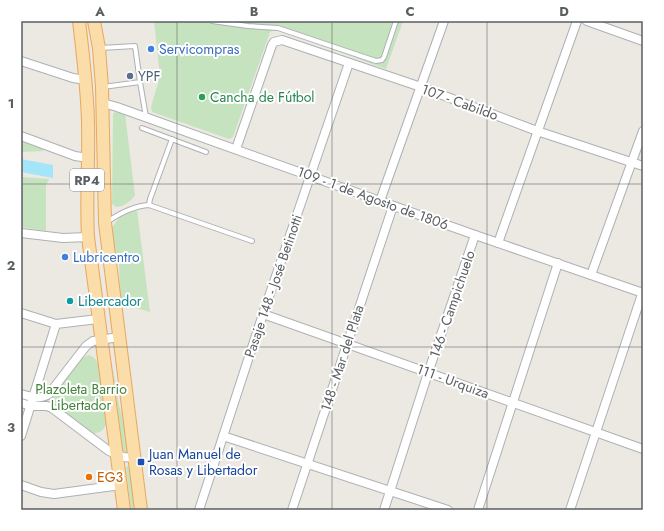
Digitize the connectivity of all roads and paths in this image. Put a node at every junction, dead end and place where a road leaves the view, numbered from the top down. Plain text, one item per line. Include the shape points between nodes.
1 (78, 21) edge
2 (94, 21) edge
3 (212, 21) edge
4 (396, 21) edge
5 (444, 21) edge
6 (577, 21) edge
7 (587, 21) edge
8 (643, 41) edge
9 (99, 48) junction
10 (21, 61) edge
11 (349, 62) junction
12 (86, 80) junction
13 (140, 82) junction
14 (102, 87) junction
15 (421, 87) junction
16 (103, 103) junction
17 (146, 117) junction
18 (142, 128) dead end
19 (537, 131) junction
20 (643, 131) edge
21 (21, 136) edge
22 (172, 139) junction
23 (236, 150) junction
24 (206, 152) dead end
25 (88, 158) junction
26 (631, 162) junction
27 (643, 166) edge
28 (311, 176) junction
29 (380, 201) junction
30 (149, 205) junction
31 (393, 206) junction
32 (104, 223) junction
33 (21, 233) edge
34 (475, 235) junction
35 (88, 237) junction
36 (252, 241) dead end
37 (498, 243) junction
38 (558, 263) junction
39 (591, 275) junction
40 (643, 292) edge
41 (21, 313) edge
42 (263, 314) junction
43 (98, 319) junction
44 (56, 324) junction
45 (119, 337) junction
46 (102, 340) junction
47 (347, 343) junction
48 (428, 373) junction
49 (21, 394) edge
50 (32, 401) junction
51 (21, 403) edge
52 (512, 403) junction
53 (596, 432) junction
54 (21, 436) edge
55 (223, 436) junction
56 (643, 449) edge
57 (117, 455) junction
58 (134, 458) junction
59 (307, 463) junction
60 (121, 485) junction
61 (21, 486) edge
62 (390, 491) junction
63 (124, 510) edge
64 (141, 510) edge
65 (199, 510) edge
66 (292, 510) edge
67 (384, 510) edge
68 (448, 510) edge
69 (478, 510) edge
70 (570, 510) edge

1 - 12 main road, RP4
2 - 9 main road, RP4
3 - 4 lane via 278,28 376,61 384,57
5 - 15 street
6 - 19 street
7 - 8 street
9 - 13 lane via 135,46
9 - 14 main road, RP4
10 - 12 street
11 - 15 street, 107 - Cabildo
11 - 23 street, 107 - Cabildo via 285,41 274,42
11 - 28 street, Pasaje 148 - José Betinotti
12 - 25 main road, RP4
13 - 14 lane
13 - 17 lane
14 - 16 main road, RP4
15 - 19 street, 107 - Cabildo
15 - 29 street
16 - 17 street, 109 - 1 de Agosto de 1806
16 - 32 main road, RP4
17 - 23 street, 109 - 1 de Agosto de 1806
18 - 22 lane
19 - 26 street, 107 - Cabildo
19 - 37 street
20 - 26 street
21 - 25 street via 75,156
22 - 24 lane
22 - 30 lane
23 - 28 street, 109 - 1 de Agosto de 1806
25 - 35 main road, RP4
26 - 27 street, 107 - Cabildo
26 - 39 street
28 - 29 street, 109 - 1 de Agosto de 1806
28 - 42 street, Pasaje 148 - José Betinotti
29 - 31 street, 109 - 1 de Agosto de 1806
30 - 32 lane via 125,211
30 - 36 lane
31 - 34 street, 109 - 1 de Agosto de 1806
31 - 47 street, 148 - Mar del Plata
32 - 45 main road, RP4
33 - 35 street via 63,238
34 - 37 street, 109 - 1 de Agosto de 1806
34 - 48 street, 146 - Campichuelo
35 - 43 main road, RP4
37 - 38 street, 109 - 1 de Agosto de 1806
38 - 39 street, 109 - 1 de Agosto de 1806
38 - 52 street
39 - 40 street, 109 - 1 de Agosto de 1806
40 - 53 street
41 - 44 street
42 - 47 street, 111 - Urquiza
42 - 55 street, Pasaje 148 - José Betinotti
43 - 44 street
43 - 46 main road, RP4
44 - 50 street
45 - 46 street
45 - 58 main road, RP4
46 - 50 street via 93,341 86,346 49,394
46 - 57 main road, RP4
47 - 48 street, 111 - Urquiza
47 - 59 street, 148 - Mar del Plata
48 - 52 street, 111 - Urquiza
48 - 62 street, 146 - Campichuelo
49 - 50 street
50 - 51 street
50 - 54 street
50 - 57 street via 52,408
52 - 53 street, 111 - Urquiza
52 - 69 street
53 - 56 street, 111 - Urquiza
53 - 70 street
55 - 59 street
55 - 65 street, Pasaje 148 - José Betinotti
57 - 58 street
57 - 60 main road, RP4
58 - 64 main road, RP4
59 - 62 street
59 - 66 street, 148 - Mar del Plata
60 - 61 street via 54,494
60 - 63 main road, RP4
62 - 67 street, 146 - Campichuelo
62 - 68 street

